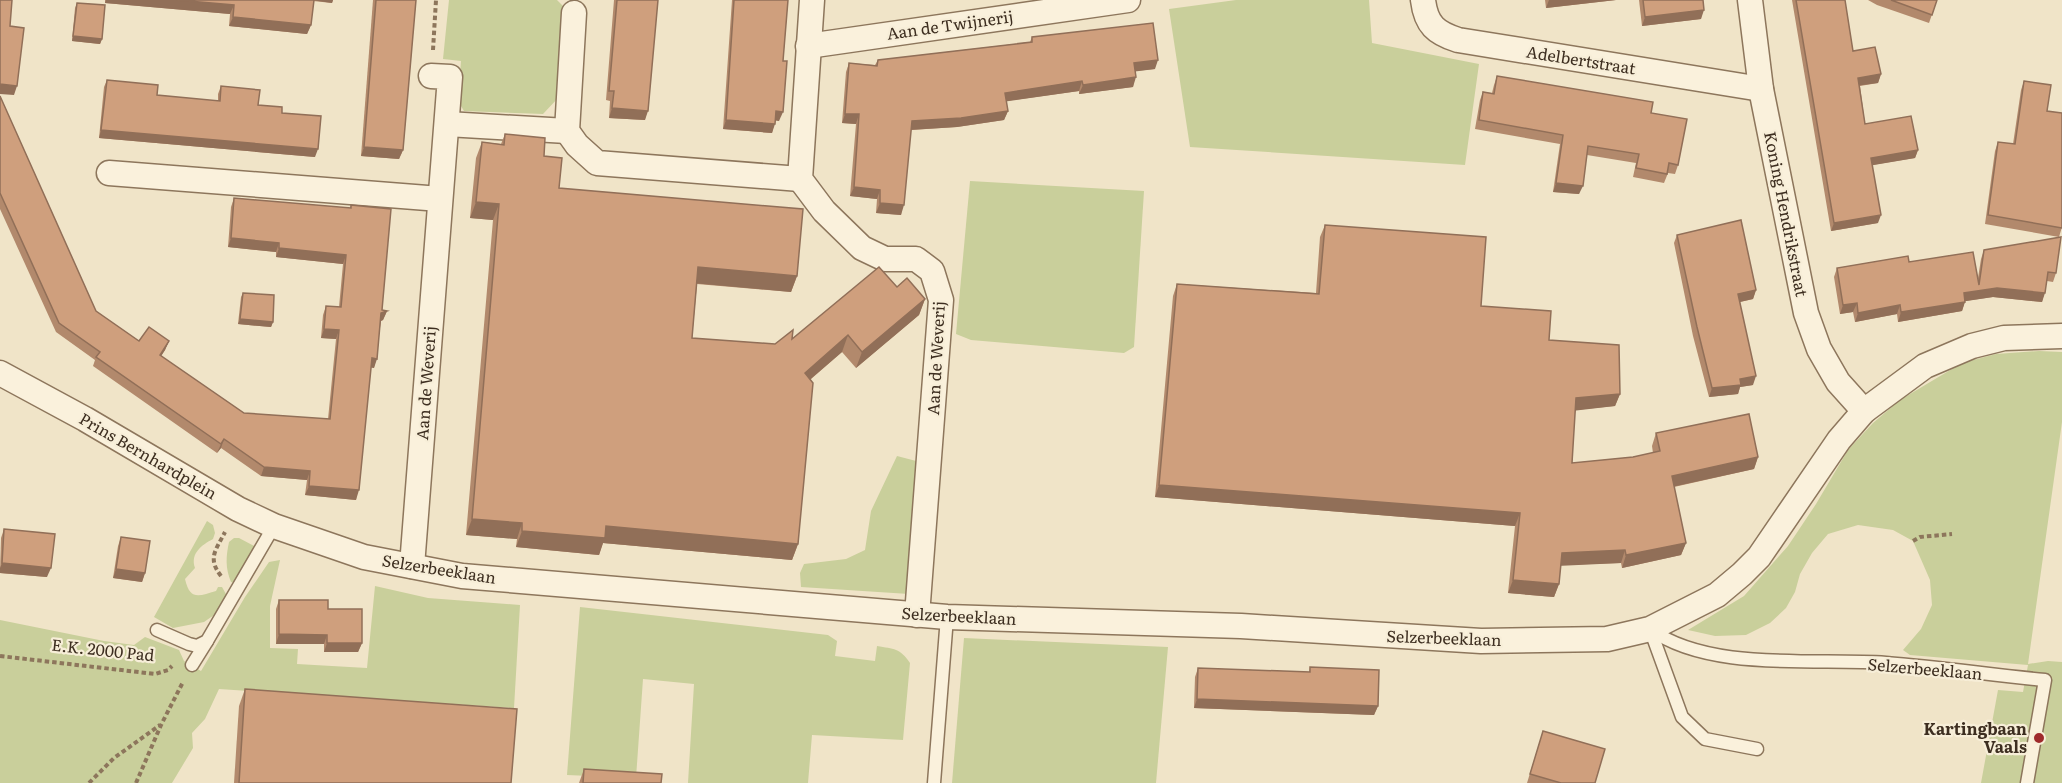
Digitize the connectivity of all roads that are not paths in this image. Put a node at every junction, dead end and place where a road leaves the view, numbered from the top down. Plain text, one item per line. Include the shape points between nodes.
1 (812, 0) edge
2 (1128, 0) edge
3 (1423, 0) edge
4 (1750, 0) edge
5 (574, 13) dead end
6 (808, 46) junction
7 (431, 76) road end
8 (1761, 89) junction
9 (447, 124) junction
10 (567, 131) junction
11 (110, 172) dead end
12 (800, 179) junction
13 (440, 199) junction
14 (2062, 336) edge
15 (0, 355) edge
16 (0, 373) edge
17 (22, 384) junction
18 (1864, 411) junction
19 (274, 526) junction
20 (412, 566) junction
21 (917, 615) junction
22 (947, 617) junction
23 (1650, 629) junction
24 (157, 630) dead end
25 (207, 641) junction
26 (192, 665) road end
27 (1757, 749) dead end
28 (934, 783) edge
29 (2027, 783) edge

1 - 6 street
2 - 6 street, Aan de Twijnerij
3 - 8 street, Adelbertstraat via 1432,27 1458,40
4 - 8 street, Koning Hendrikstraat
5 - 10 street
6 - 12 street
7 - 9 street, Aan de Weverij via 450,77
8 - 18 street, Koning Hendrikstraat via 1806,313 1819,349 1839,382
9 - 10 street
9 - 13 street, Aan de Weverij
10 - 12 street via 597,163
11 - 13 street
12 - 21 street, Aan de Weverij via 824,211 862,248 885,259 916,259 932,271 941,300
13 - 20 street, Aan de Weverij
14 - 18 street, Selzerbeeklaan via 2004,338 1972,346 1925,366
15 - 17 street, Prins Bernhardplein
16 - 17 street, Prins Bernhardplein
17 - 19 street, Prins Bernhardplein
18 - 23 street, Selzerbeeklaan via 1839,440 1759,557 1717,595
19 - 20 street, Selzerbeeklaan via 364,557
19 - 25 lane
20 - 21 street, Selzerbeeklaan via 462,576
21 - 22 street, Selzerbeeklaan
22 - 23 street, Selzerbeeklaan via 1241,626 1481,641 1607,639
22 - 28 lane
23 - 27 lane via 1682,717 1705,739
23 - 29 lane, Selzerbeeklaan via 1691,650 1721,656 1885,663 2045,680
24 - 25 lane, E.K. 2000 Pad via 197,646
25 - 26 lane

